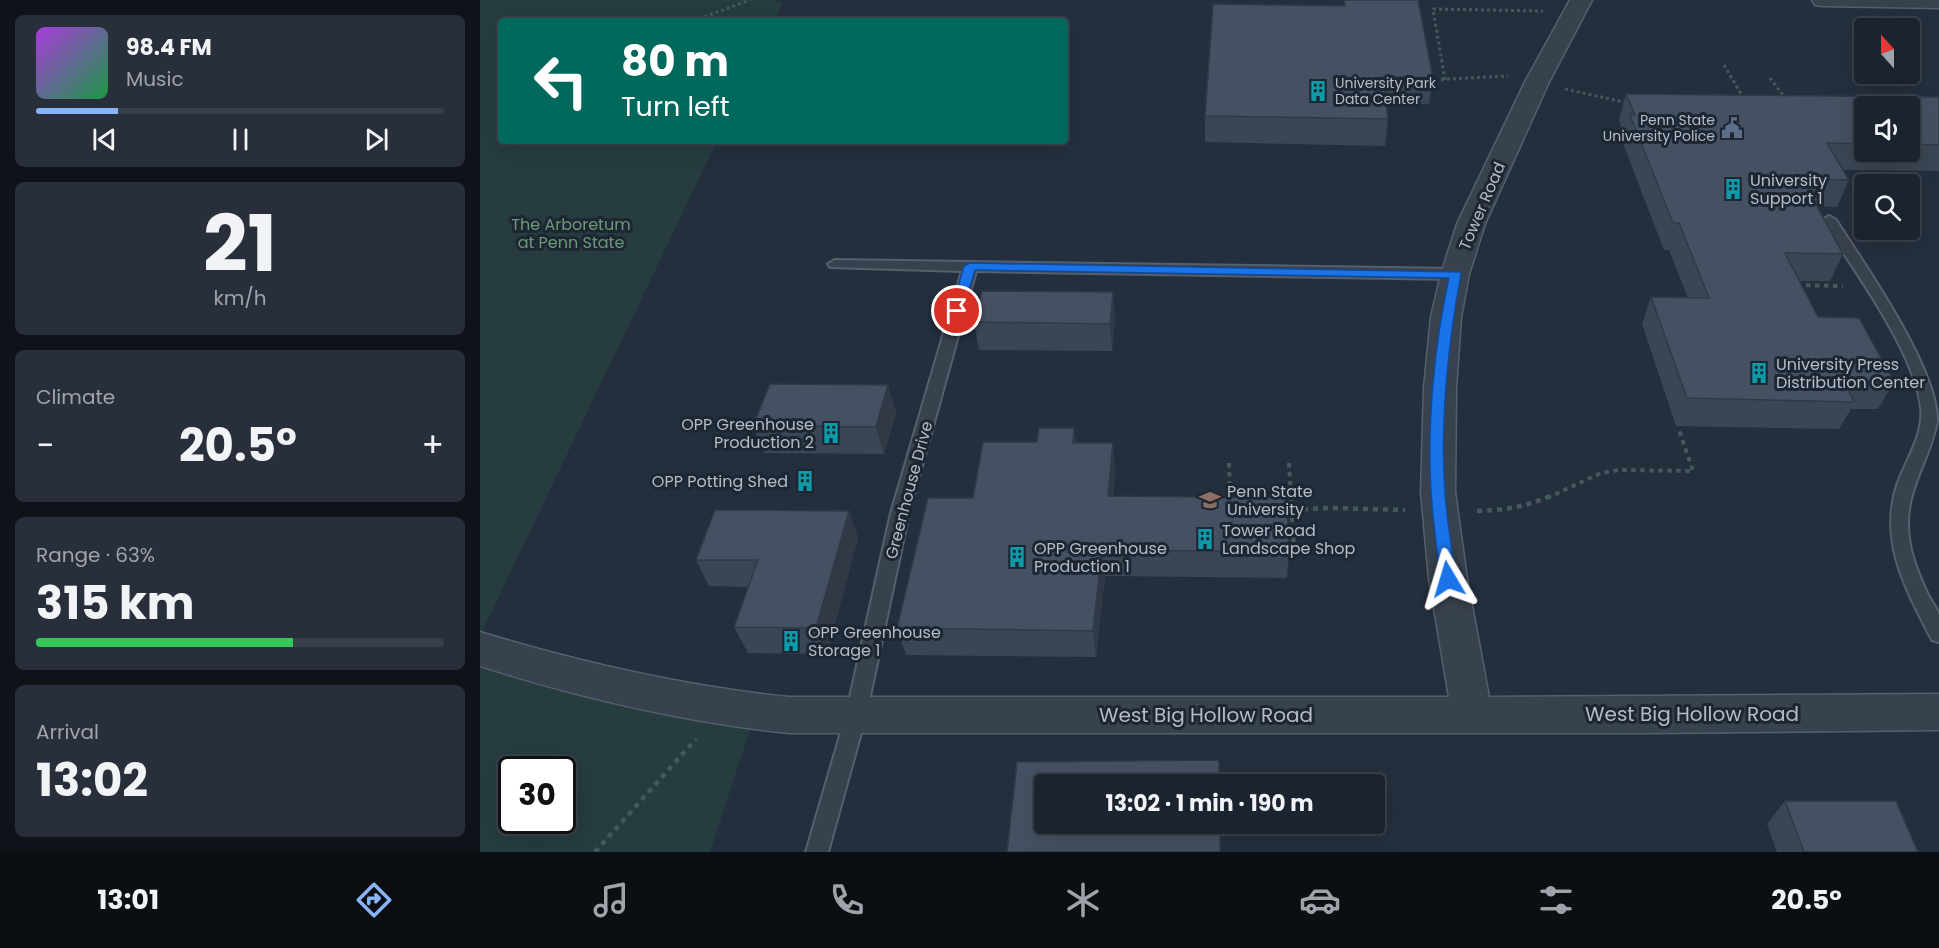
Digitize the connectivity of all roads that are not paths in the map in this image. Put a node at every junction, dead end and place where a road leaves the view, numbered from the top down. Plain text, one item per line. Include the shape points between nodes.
1 (1581, 0) edge
2 (1823, 0) edge
3 (1939, 2) edge
4 (1829, 220) dead end
5 (836, 264) dead end
6 (970, 266) junction
7 (1455, 274) junction
8 (1939, 634) edge
9 (480, 649) edge
10 (1939, 712) edge
11 (856, 715) junction
12 (1472, 715) junction
13 (817, 852) edge

1 - 7 street, Tower Road via 1537,82 1471,224
2 - 3 street
4 - 8 lane via 1928,391 1930,411 1925,432 1896,522 1914,585
5 - 6 lane
6 - 7 lane
6 - 11 lane, Greenhouse Drive via 900,513
7 - 12 street, Tower Road via 1446,318 1440,388 1438,492 1448,579
9 - 11 street, West Big Hollow Road via 651,695 789,715
10 - 12 street, West Big Hollow Road
11 - 12 street, West Big Hollow Road
11 - 13 lane, Greenhouse Drive

